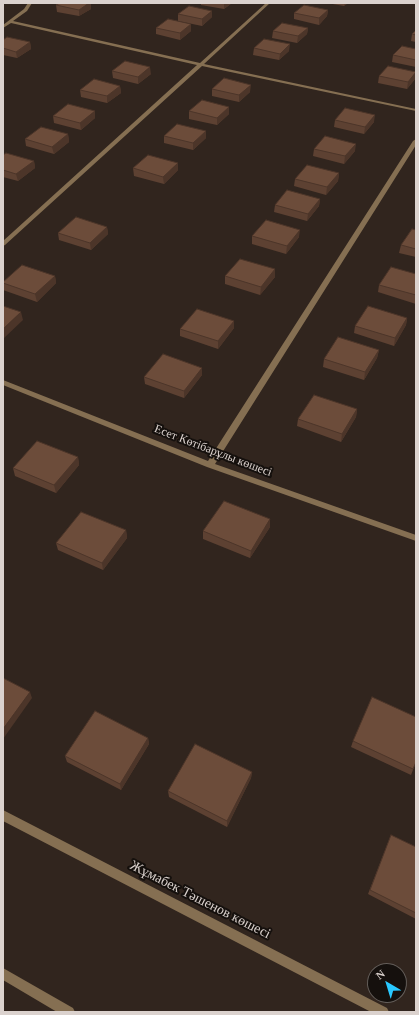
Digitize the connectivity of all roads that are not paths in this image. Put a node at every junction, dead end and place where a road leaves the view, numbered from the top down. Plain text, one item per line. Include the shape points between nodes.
1 (30, 3) edge
2 (268, 3) edge
3 (11, 22) junction
4 (3, 27) edge
5 (200, 64) junction
6 (416, 110) edge
7 (416, 141) edge
8 (3, 244) edge
9 (3, 382) edge
10 (210, 464) junction
11 (416, 538) edge
12 (3, 815) edge
13 (3, 974) edge
14 (69, 1012) edge
15 (383, 1012) edge

1 - 3 street via 26,10
2 - 5 street
3 - 4 street
3 - 5 street
5 - 6 street
5 - 8 street
7 - 10 street
9 - 10 street, Есет Көтібарұлы көшесі
10 - 11 street, Есет Көтібарұлы көшесі
12 - 15 street, Жұмабек Тәшенов көшесі
13 - 14 street

